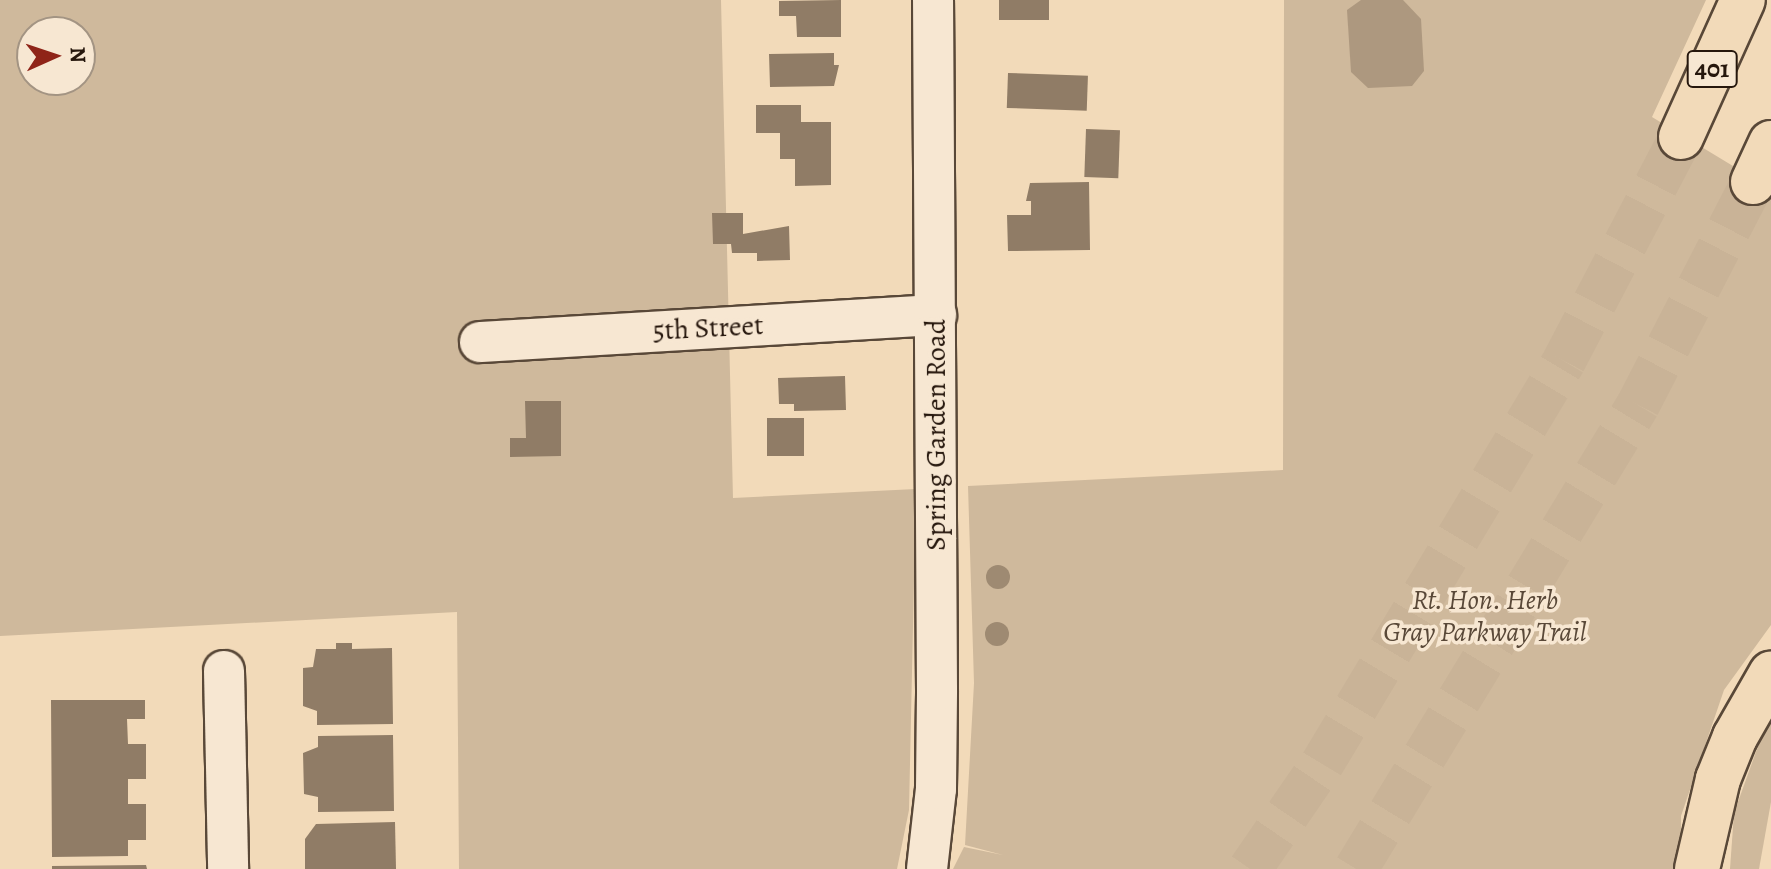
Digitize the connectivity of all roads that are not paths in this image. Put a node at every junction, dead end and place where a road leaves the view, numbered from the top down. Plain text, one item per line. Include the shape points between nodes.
1 (933, 0) edge
2 (1743, 0) edge
3 (1681, 137) tunnel mouth
4 (936, 315) junction
5 (480, 342) dead end
6 (224, 671) dead end
7 (1771, 674) edge
8 (228, 869) edge
9 (927, 869) edge
10 (1697, 869) edge

1 - 4 street, Spring Garden Road
2 - 3 highway, 401
4 - 5 street, 5th Street
4 - 9 street, Spring Garden Road via 936,789
6 - 8 street
7 - 10 highway via 1718,779

